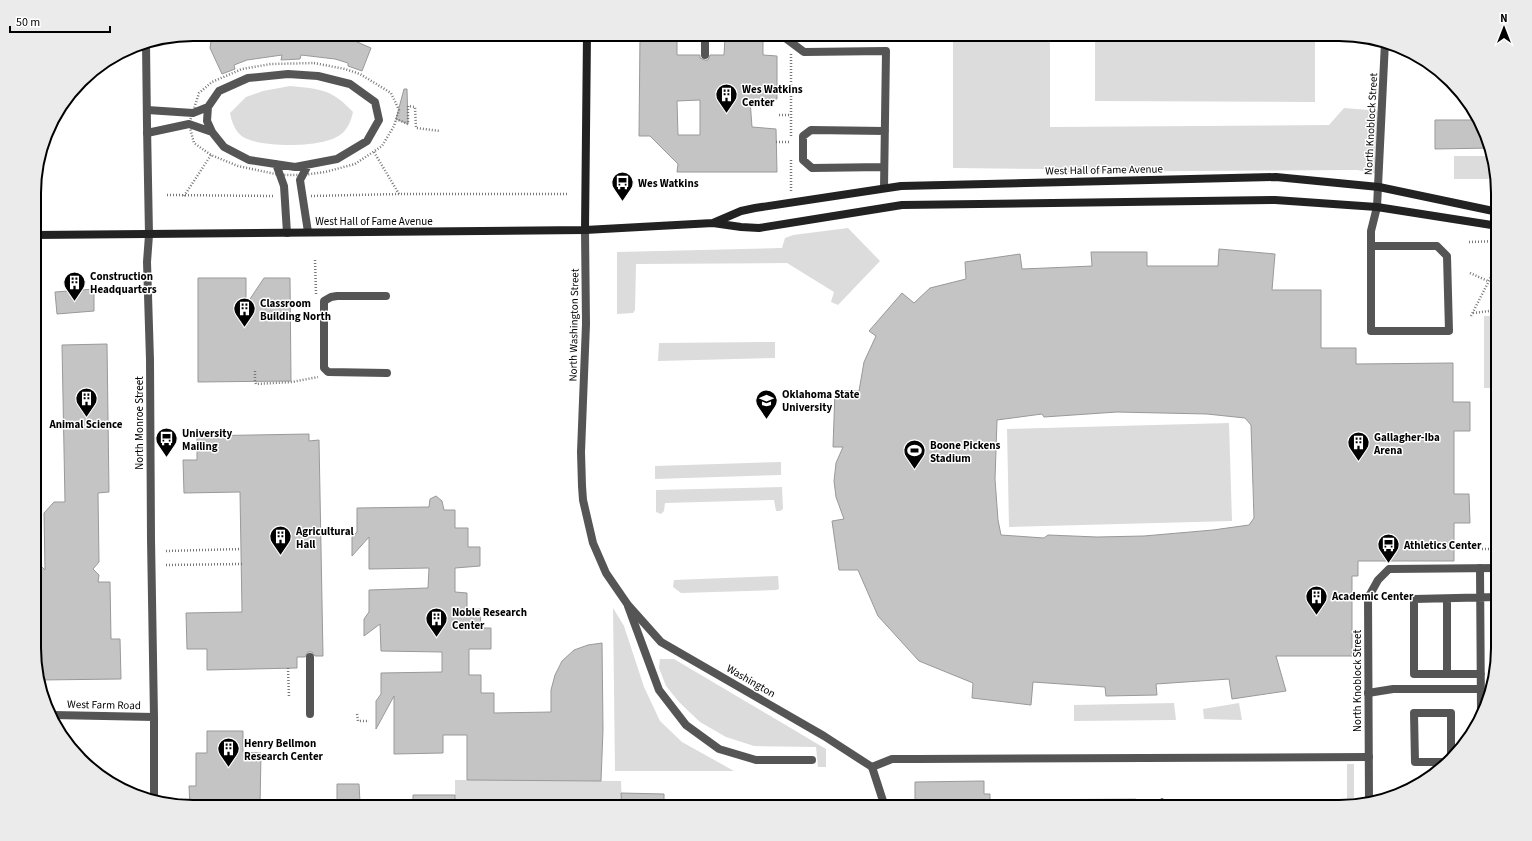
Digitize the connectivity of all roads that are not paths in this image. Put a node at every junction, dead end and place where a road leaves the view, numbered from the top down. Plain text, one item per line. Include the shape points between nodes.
1 (587, 41) edge
2 (705, 41) edge
3 (790, 41) edge
4 (146, 48) edge
5 (1386, 48) edge
6 (704, 55) dead end
7 (208, 107) junction
8 (147, 110) junction
9 (885, 131) junction
10 (212, 132) junction
11 (147, 133) junction
12 (276, 164) junction
13 (308, 165) junction
14 (884, 167) junction
15 (1379, 187) junction
16 (884, 188) junction
17 (1377, 207) junction
18 (1491, 211) edge
19 (713, 223) junction
20 (1491, 225) edge
21 (585, 230) junction
22 (308, 232) junction
23 (288, 233) junction
24 (41, 235) edge
25 (149, 235) junction
26 (1371, 246) junction
27 (386, 296) dead end
28 (387, 373) dead end
29 (1480, 568) junction
30 (1491, 568) edge
31 (1491, 598) edge
32 (1447, 599) junction
33 (1480, 599) junction
34 (628, 605) junction
35 (310, 657) dead end
36 (1447, 674) junction
37 (1481, 674) junction
38 (1481, 689) junction
39 (1368, 692) junction
40 (1481, 702) edge
41 (310, 714) dead end
42 (57, 715) edge
43 (154, 717) junction
44 (1450, 752) edge
45 (1369, 757) junction
46 (812, 760) dead end
47 (1439, 762) edge
48 (872, 767) junction
49 (154, 795) edge
50 (1369, 797) edge
51 (883, 800) edge

1 - 21 main road, North Washington Street
2 - 6 street
3 - 9 street via 804,52 886,51
4 - 8 street, North Monroe Street
5 - 15 street, North Knoblock Street
7 - 8 street via 192,113
7 - 10 street via 207,121
7 - 13 street via 219,91 248,78 288,74 318,76 350,84 374,102 379,120 367,141 337,159
8 - 11 street, North Monroe Street
9 - 14 street
9 - 14 street via 811,130 804,136 804,160 812,168
10 - 11 street via 189,124
10 - 12 street via 224,147 249,160
11 - 25 street, North Monroe Street
12 - 13 street via 294,167
12 - 23 street via 284,186
13 - 22 street via 300,180
14 - 16 street
15 - 16 main road, West Hall of Fame Avenue via 1276,177
15 - 17 street, North Knoblock Street
15 - 18 main road, West Hall of Fame Avenue
16 - 19 main road, West Hall of Fame Avenue via 755,208
17 - 19 main road, West Hall of Fame Avenue via 1275,200 902,205 759,228
17 - 20 main road, West Hall of Fame Avenue
17 - 26 street, North Knoblock Street via 1371,231
19 - 21 main road, West Hall of Fame Avenue
21 - 22 main road, West Hall of Fame Avenue
21 - 34 street, North Washington Street via 586,324 581,467 583,500 593,543 606,574
22 - 23 main road, West Hall of Fame Avenue
23 - 25 main road, West Hall of Fame Avenue
24 - 25 main road, West Hall of Fame Avenue
25 - 43 street, North Monroe Street via 147,262
26 - 26 street, North Knoblock Street via 1437,246 1446,256 1449,331 1371,331
27 - 28 street via 337,296 324,301 324,368 328,372
29 - 30 street
29 - 33 street
29 - 39 street, North Knoblock Street via 1389,570 1378,580 1368,598
31 - 33 street
32 - 33 street
32 - 36 street
32 - 36 street via 1414,599 1414,674
33 - 37 street
34 - 46 street via 659,690 686,724 720,748 756,760
34 - 48 street, Washington via 661,642 824,736
35 - 41 street
36 - 37 street
37 - 38 street
38 - 39 street via 1393,689
38 - 40 street
39 - 45 street, North Knoblock Street
42 - 43 street, West Farm Road
43 - 49 street, North Monroe Street
44 - 47 street via 1451,713 1414,713 1415,762
45 - 48 street via 892,759
45 - 50 street, North Knoblock Street
48 - 51 street

